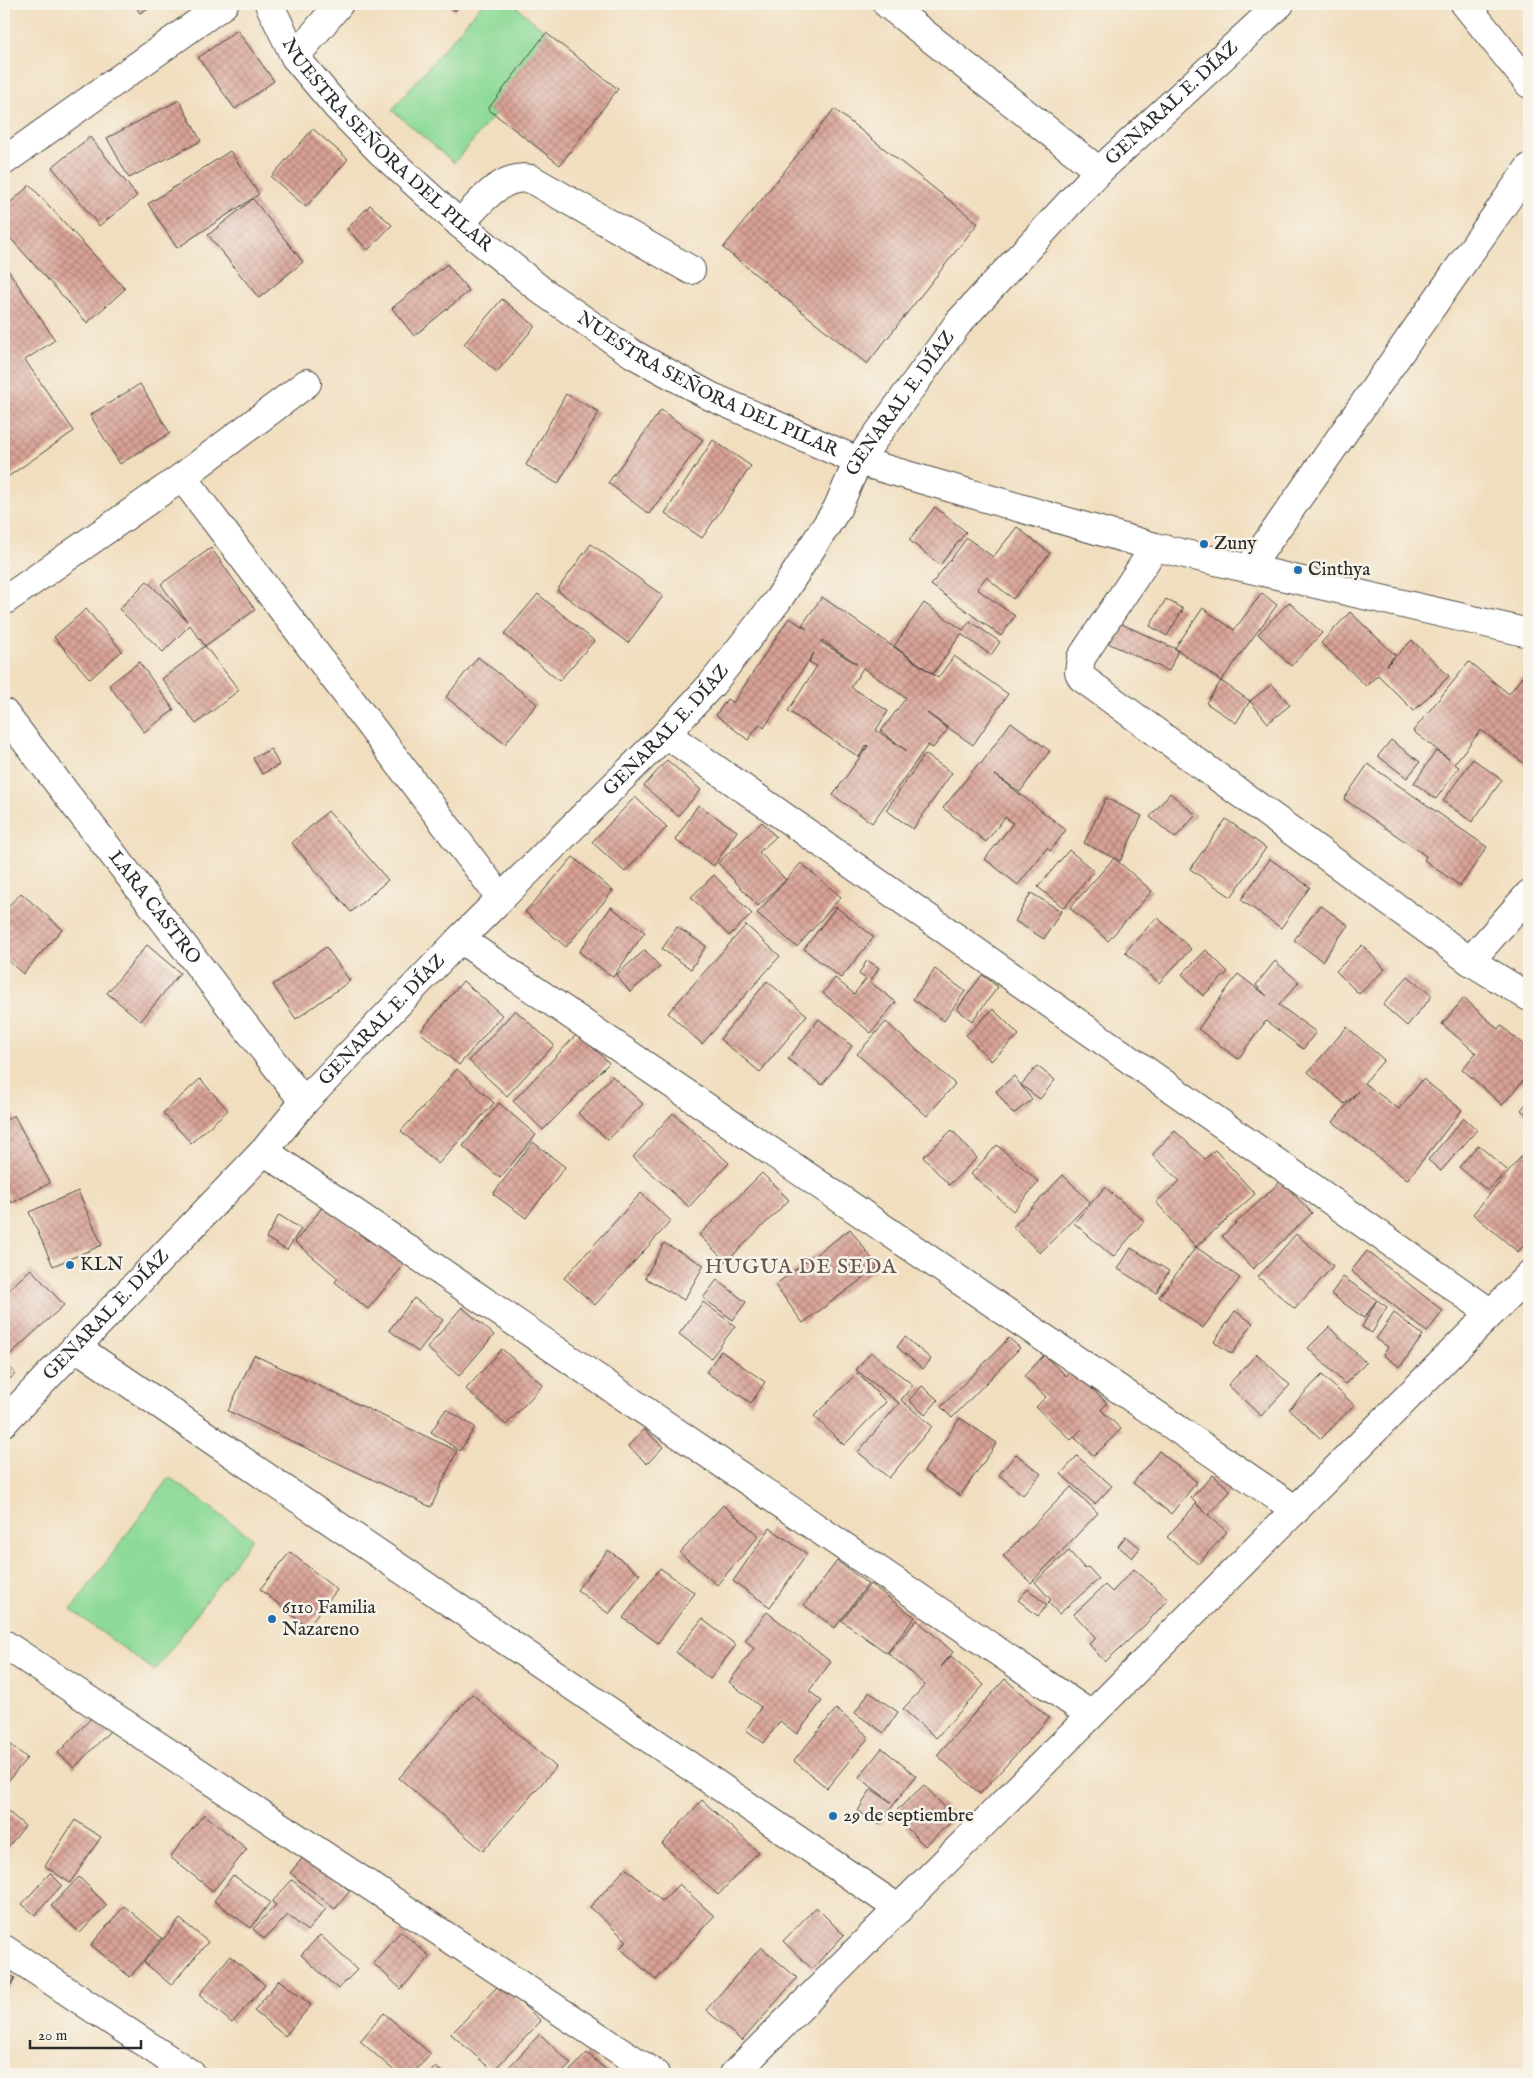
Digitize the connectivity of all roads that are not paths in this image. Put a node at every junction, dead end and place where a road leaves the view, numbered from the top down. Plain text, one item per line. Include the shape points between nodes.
1 (224, 4) edge
2 (269, 4) edge
3 (339, 4) edge
4 (886, 4) edge
5 (1280, 4) edge
6 (1465, 4) edge
7 (295, 57) junction
8 (1529, 84) edge
9 (4, 161) edge
10 (1529, 168) edge
11 (1099, 171) junction
12 (460, 224) junction
13 (691, 270) dead end
14 (307, 382) dead end
15 (858, 461) junction
16 (182, 477) junction
17 (1155, 547) junction
18 (1249, 568) junction
19 (4, 601) edge
20 (1529, 633) edge
21 (4, 713) edge
22 (666, 734) junction
23 (1529, 894) edge
24 (500, 898) junction
25 (460, 939) junction
26 (1470, 961) junction
27 (1529, 997) edge
28 (304, 1102) junction
29 (264, 1152) junction
30 (1529, 1275) edge
31 (1492, 1314) junction
32 (76, 1347) junction
33 (4, 1422) edge
34 (1296, 1510) junction
35 (4, 1644) edge
36 (1091, 1715) junction
37 (899, 1909) junction
38 (4, 1950) edge
39 (191, 2074) edge
40 (655, 2074) edge
41 (734, 2074) edge

1 - 9 street
2 - 7 street, NUESTRA SEÑORA DEL PILAR
3 - 7 street
4 - 11 street
5 - 11 street, GENARAL E. DÍAZ
6 - 8 street
7 - 12 street, NUESTRA SEÑORA DEL PILAR via 337,107
10 - 18 street
11 - 15 street, GENARAL E. DÍAZ via 959,322
12 - 13 street via 494,188 521,177 531,178
12 - 15 street, NUESTRA SEÑORA DEL PILAR via 542,291 634,354 710,396
14 - 16 street
15 - 17 street, NUESTRA SEÑORA DEL PILAR
15 - 22 street, GENARAL E. DÍAZ via 837,509 778,600 712,684
16 - 19 street
16 - 24 street
17 - 18 street, NUESTRA SEÑORA DEL PILAR
17 - 26 street via 1081,658 1079,672 1082,678
18 - 20 street, NUESTRA SEÑORA DEL PILAR
21 - 28 street, LARA CASTRO
22 - 24 street, GENARAL E. DÍAZ
22 - 31 street
23 - 26 street
24 - 25 street, GENARAL E. DÍAZ
25 - 28 street, GENARAL E. DÍAZ
25 - 34 street
26 - 27 street
28 - 29 street, GENARAL E. DÍAZ
29 - 32 street, GENARAL E. DÍAZ
29 - 36 street
30 - 31 street
31 - 34 street
32 - 33 street, GENARAL E. DÍAZ
32 - 37 street
34 - 36 street
35 - 40 street
36 - 37 street
37 - 41 street
38 - 39 street

